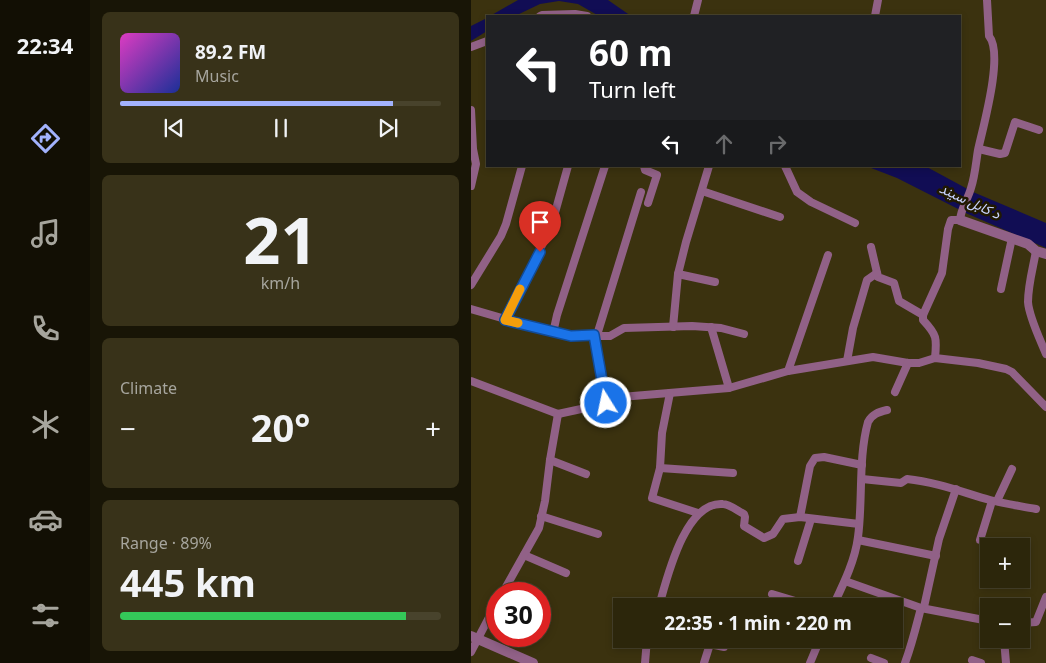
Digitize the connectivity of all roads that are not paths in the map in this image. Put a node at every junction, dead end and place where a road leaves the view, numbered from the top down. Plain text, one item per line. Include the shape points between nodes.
1 (698, 0) edge
2 (878, 0) edge
3 (987, 0) edge
4 (542, 15) edge
5 (574, 15) edge
6 (694, 15) edge
7 (875, 15) edge
8 (486, 41) edge
9 (471, 47) edge
10 (471, 110) edge
11 (1039, 130) dead end
12 (979, 149) junction
13 (473, 164) edge
14 (522, 167) edge
15 (567, 167) edge
16 (605, 167) edge
17 (644, 167) edge
18 (709, 167) edge
19 (785, 167) edge
20 (471, 186) edge
21 (702, 191) junction
22 (641, 192) dead end
23 (648, 203) dead end
24 (780, 217) dead end
25 (960, 217) junction
26 (855, 224) dead end
27 (1012, 238) junction
28 (871, 247) dead end
29 (1041, 252) edge
30 (828, 255) dead end
31 (877, 273) junction
32 (678, 274) junction
33 (715, 282) dead end
34 (471, 285) edge
35 (1001, 289) dead end
36 (471, 309) edge
37 (923, 315) junction
38 (505, 320) junction
39 (673, 327) junction
40 (711, 327) junction
41 (553, 332) junction
42 (744, 334) dead end
43 (596, 335) junction
44 (1046, 354) edge
45 (935, 358) junction
46 (847, 361) junction
47 (908, 363) junction
48 (788, 371) junction
49 (471, 381) edge
50 (729, 388) junction
51 (670, 392) junction
52 (895, 392) dead end
53 (606, 403) junction
54 (1046, 407) edge
55 (887, 410) dead end
56 (558, 414) junction
57 (549, 460) junction
58 (862, 465) junction
59 (660, 468) junction
60 (1012, 469) dead end
61 (733, 473) dead end
62 (586, 474) dead end
63 (863, 479) junction
64 (956, 489) junction
65 (994, 501) junction
66 (1036, 510) dead end
67 (698, 513) junction
68 (541, 516) junction
69 (800, 517) junction
70 (811, 519) junction
71 (859, 524) junction
72 (598, 534) dead end
73 (981, 538) edge
74 (858, 540) junction
75 (524, 555) junction
76 (936, 556) junction
77 (798, 561) dead end
78 (566, 573) dead end
79 (845, 581) junction
80 (509, 582) edge
81 (772, 594) dead end
82 (1046, 597) edge
83 (661, 598) edge
84 (785, 598) edge
85 (837, 598) edge
86 (922, 608) junction
87 (486, 619) edge
88 (980, 619) edge
89 (1030, 623) edge
90 (474, 638) edge
91 (646, 648) edge
92 (709, 648) edge
93 (816, 648) edge
94 (1005, 648) edge
95 (471, 652) edge
96 (871, 658) dead end
97 (972, 660) dead end
98 (533, 663) edge
99 (645, 663) edge
100 (705, 663) edge
101 (810, 663) edge
102 (884, 663) edge
103 (905, 663) edge
104 (981, 663) edge
105 (1006, 663) edge

1 - 6 street
2 - 7 street
3 - 12 street via 989,36 993,40 994,54 991,96
4 - 5 street
8 - 9 street
10 - 13 street
11 - 12 street via 1015,122 1005,153
12 - 25 street via 971,188
13 - 20 street
14 - 34 street via 503,230
15 - 38 street via 551,227
16 - 41 street
17 - 23 street via 657,176
18 - 21 street
19 - 26 street via 797,192
21 - 24 street
21 - 32 street
22 - 43 street
25 - 27 street
25 - 37 street via 951,220 941,273
27 - 29 street
27 - 35 street
28 - 31 street
29 - 44 street via 1029,283 1028,304
30 - 48 street
31 - 37 street via 878,277 894,283 899,301
31 - 46 street via 867,280
32 - 33 street
32 - 39 street
36 - 38 street
37 - 45 street via 937,340
38 - 41 street
39 - 40 street
39 - 43 street via 624,328 609,336
40 - 42 street
40 - 50 street
41 - 43 street via 571,336
43 - 53 street
45 - 47 street
45 - 54 street via 978,363 1012,372
46 - 47 street via 873,357
46 - 48 street
47 - 52 street
48 - 50 street
49 - 56 street
50 - 51 street
51 - 53 street via 621,397
51 - 59 street
53 - 56 street
55 - 58 street via 878,412 868,422
56 - 57 street
57 - 62 street
57 - 68 street
58 - 63 street
58 - 69 street via 815,458 810,466
59 - 61 street
59 - 67 street via 652,498
60 - 65 street
63 - 64 street via 901,483 907,479 926,481
63 - 71 street
64 - 65 street
64 - 76 street
65 - 66 street
65 - 73 street
67 - 69 street via 724,503 744,514 744,526 764,538 773,534 783,519
67 - 83 street via 677,547
68 - 72 street
68 - 75 street via 539,528
69 - 70 street
70 - 71 street
70 - 77 street
71 - 74 street
74 - 76 street
74 - 79 street
75 - 78 street
75 - 80 street
76 - 86 street
79 - 85 street
79 - 86 street
81 - 84 street
82 - 89 street via 1036,622
86 - 88 street
86 - 103 street
87 - 90 street
90 - 95 street
90 - 98 street
91 - 99 street
92 - 100 street
93 - 101 street
94 - 105 street
96 - 102 street
97 - 104 street

